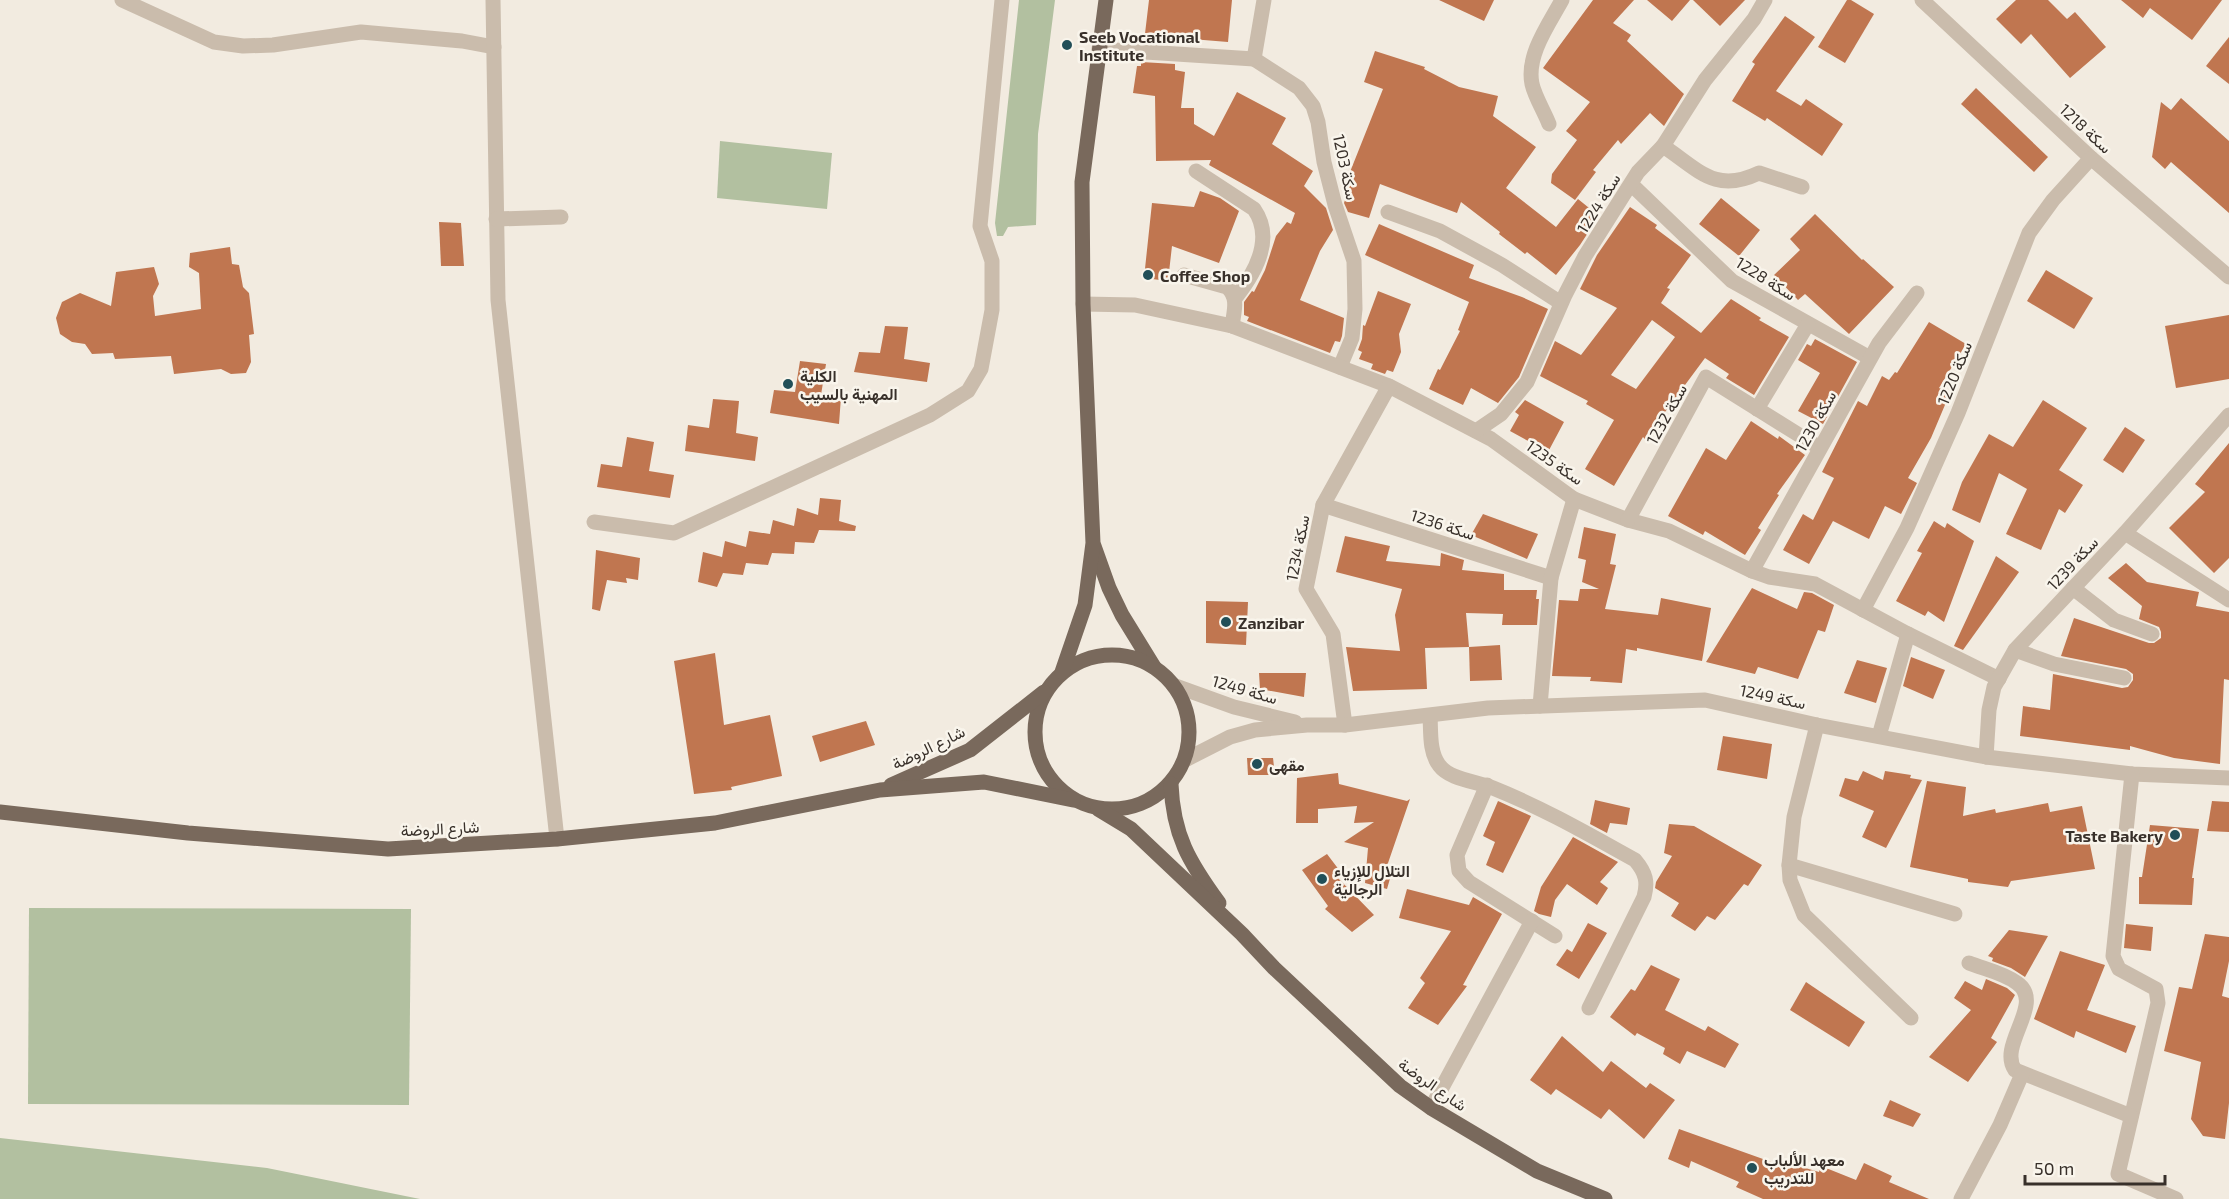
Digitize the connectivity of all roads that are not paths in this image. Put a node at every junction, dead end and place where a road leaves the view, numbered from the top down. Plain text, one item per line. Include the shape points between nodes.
1 (122, 0) edge
2 (493, 0) edge
3 (1002, 0) edge
4 (1106, 0) edge
5 (1264, 0) edge
6 (1562, 0) edge
7 (1766, 0) edge
8 (1922, 0) edge
9 (494, 47) junction
10 (1099, 49) junction
11 (1254, 59) junction
12 (1549, 124) dead end
13 (1663, 146) junction
14 (2091, 158) junction
15 (1196, 171) dead end
16 (1632, 184) junction
17 (1802, 187) dead end
18 (1388, 212) dead end
19 (561, 217) dead end
20 (496, 219) junction
21 (1184, 275) dead end
22 (2229, 277) edge
23 (1917, 293) dead end
24 (1236, 297) junction
25 (1561, 303) junction
26 (1083, 304) junction
27 (1808, 324) junction
28 (1232, 326) junction
29 (1870, 358) junction
30 (1340, 367) junction
31 (1389, 386) junction
32 (1757, 409) junction
33 (2229, 415) edge
34 (1476, 431) junction
35 (1820, 448) junction
36 (1574, 499) junction
37 (1323, 505) junction
38 (1628, 520) junction
39 (594, 522) dead end
40 (2124, 533) junction
41 (1093, 543) junction
42 (1752, 571) junction
43 (1551, 578) junction
44 (2073, 588) junction
45 (2229, 600) edge
46 (1863, 610) junction
47 (1908, 634) junction
48 (2152, 634) dead end
49 (2015, 650) junction
50 (1154, 667) junction
51 (1062, 672) junction
52 (2124, 678) dead end
53 (1999, 679) junction
54 (1173, 684) junction
55 (1046, 690) junction
56 (1540, 706) junction
57 (1430, 716) junction
58 (1307, 725) junction
59 (1345, 725) junction
60 (1817, 725) junction
61 (1879, 736) junction
62 (1986, 758) junction
63 (1185, 760) junction
64 (2132, 774) junction
65 (2229, 778) edge
66 (1171, 784) junction
67 (1486, 785) junction
68 (880, 790) junction
69 (1073, 800) junction
70 (1098, 809) junction
71 (0, 812) edge
72 (557, 839) junction
73 (1789, 865) junction
74 (1955, 914) dead end
75 (1532, 921) junction
76 (1242, 934) junction
77 (1555, 936) dead end
78 (1969, 963) dead end
79 (1589, 1008) dead end
80 (1911, 1018) dead end
81 (2022, 1074) junction
82 (1431, 1108) junction
83 (2131, 1116) junction
84 (1605, 1199) edge
85 (1961, 1199) edge
86 (2176, 1199) edge

1 - 9 street via 214,42 243,46 361,32
2 - 9 street
3 - 39 street via 980,226 992,261 992,310 981,369 968,391 930,415 674,532
4 - 10 main road
5 - 11 street
6 - 12 street via 1532,63 1532,84
7 - 13 street, سكة 1224 via 1705,80
8 - 14 street, سكة 1218
9 - 20 street
10 - 11 street
10 - 26 main road via 1082,182
11 - 30 street, سكة 1203 via 1299,88 1318,122 1335,206 1354,261 1352,338
13 - 16 street, سكة 1224
13 - 17 street via 1715,181 1729,182 1759,173
14 - 22 street, سكة 1218
14 - 46 street, سكة 1220 via 2029,233 1958,413 1907,528
15 - 24 street via 1259,216 1261,256 1253,275
16 - 25 street, سكة 1224 via 1585,256
16 - 27 street, سكة 1228 via 1732,281
18 - 25 street via 1440,231
19 - 20 street
20 - 72 street via 498,300
21 - 24 street via 1227,287
23 - 29 street, سكة 1230
24 - 28 street
25 - 34 street, سكة 1224 via 1527,382 1501,414
26 - 28 street, سكة 1235 via 1135,305
26 - 41 main road
27 - 29 street, سكة 1228
27 - 32 street
28 - 30 street, سكة 1235
29 - 35 street, سكة 1230
30 - 31 street, سكة 1235
31 - 34 street, سكة 1235
31 - 37 street, سكة 1234
32 - 35 street, سكة 1232
32 - 38 street, سكة 1232 via 1706,377
33 - 40 street, سكة 1239
34 - 36 street, سكة 1235
35 - 42 street, سكة 1230
36 - 38 street, سكة 1235
36 - 43 street
37 - 43 street, سكة 1236
37 - 59 street, سكة 1234 via 1306,589 1333,634
38 - 42 street, سكة 1235 via 1669,531
40 - 44 street, سكة 1239
40 - 45 street
41 - 50 main road via 1108,588
41 - 51 main road via 1085,605
42 - 46 street, سكة 1235 via 1815,584
43 - 56 street
44 - 48 street via 2114,620
44 - 49 street, سكة 1239
46 - 47 street, سكة 1235
47 - 53 street, سكة 1235
47 - 61 street
49 - 52 street via 2054,664
49 - 53 street, سكة 1239
50 - 51 main road via 1131,657 1107,655 1083,660
50 - 54 main road
51 - 55 main road
53 - 62 street, سكة 1239 via 1989,710
54 - 58 street, سكة 1249 via 1234,707
54 - 63 main road via 1186,708 1190,734
55 - 68 main road, شارع الروضة via 970,750
55 - 69 main road via 1035,721 1039,760 1052,783
56 - 57 street, سكة 1249
56 - 60 street, سكة 1249 via 1705,700
57 - 59 street, سكة 1249
57 - 67 street via 1433,751 1439,766 1452,776
58 - 59 street, سكة 1249
58 - 63 street, سكة 1249 via 1255,730 1230,737
60 - 61 street, سكة 1249
60 - 73 street via 1794,818
61 - 62 street, سكة 1249
62 - 64 street, سكة 1249
63 - 66 main road
64 - 65 street, سكة 1249
64 - 83 street via 2113,956 2119,969 2156,989 2158,1003
66 - 70 main road via 1150,800 1125,809
66 - 76 main road, شارع الروضة via 1178,834 1200,876
67 - 75 street via 1457,855 1459,871 1469,882
67 - 79 street via 1545,810 1635,860 1644,871 1644,897
68 - 69 main road, شارع الروضة via 984,782
68 - 72 main road, شارع الروضة via 715,823
69 - 70 main road
70 - 76 main road, شارع الروضة via 1131,829
71 - 72 main road, شارع الروضة via 188,833 388,849
73 - 74 street
73 - 80 street via 1790,880 1804,915
75 - 77 street
75 - 82 street
76 - 82 main road, شارع الروضة via 1340,1032
78 - 81 street via 2018,983 2025,992 2027,1001 2010,1056 2011,1065
81 - 83 street
81 - 85 street
82 - 84 main road, شارع الروضة via 1537,1171
83 - 86 street via 2118,1174

